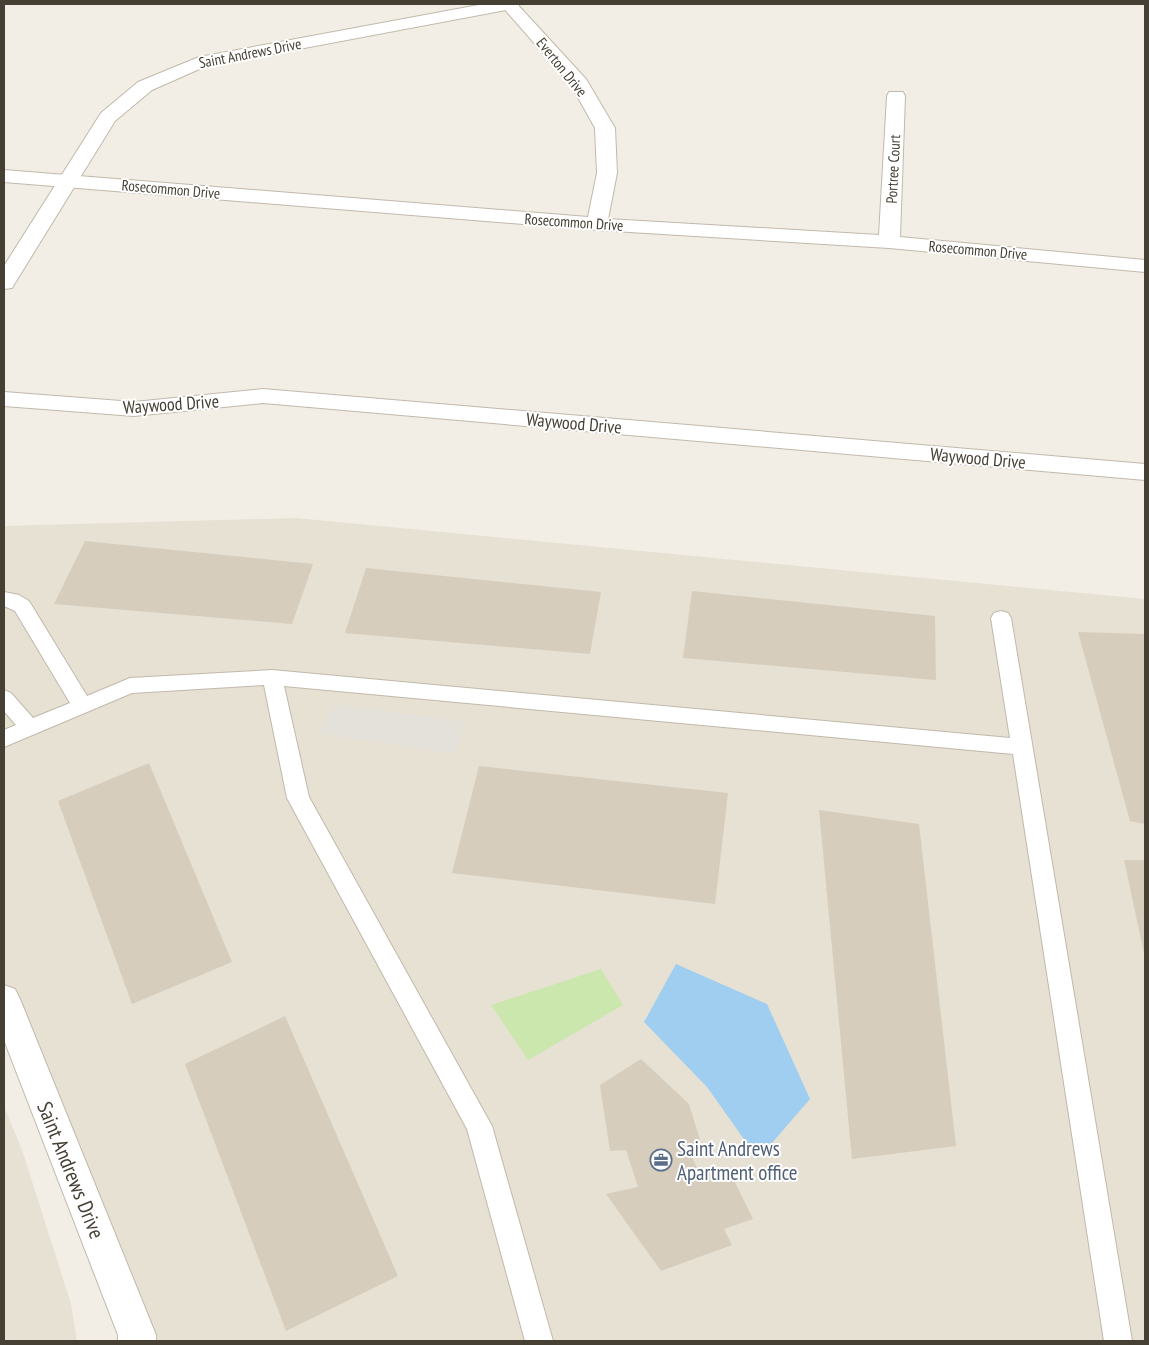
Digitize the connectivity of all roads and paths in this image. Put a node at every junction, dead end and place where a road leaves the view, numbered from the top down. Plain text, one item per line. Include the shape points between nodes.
1 (509, 4) edge
2 (896, 96) dead end
3 (4, 176) edge
4 (69, 180) junction
5 (597, 224) junction
6 (889, 242) junction
7 (1145, 266) edge
8 (4, 283) edge
9 (4, 399) edge
10 (1145, 472) edge
11 (4, 600) edge
12 (1001, 618) dead end
13 (272, 677) junction
14 (4, 698) edge
15 (83, 706) junction
16 (30, 728) junction
17 (4, 739) edge
18 (1023, 747) junction
19 (4, 999) edge
20 (137, 1341) edge
21 (539, 1341) edge
22 (1118, 1341) edge

1 - 4 street, Saint Andrews Drive via 199,62 146,86 108,117
1 - 5 street, Everton Drive via 579,83 605,128 607,173
2 - 6 street, Portree Court
3 - 4 street, Rosecommon Drive
4 - 5 street, Rosecommon Drive
4 - 8 street, Saint Andrews Drive
5 - 6 street, Rosecommon Drive
6 - 7 street, Rosecommon Drive
9 - 10 street, Waywood Drive via 134,409 263,396
11 - 15 lane via 12,600 22,606
12 - 18 lane
13 - 15 lane via 130,686
13 - 18 lane
13 - 21 lane via 298,798 480,1126
14 - 16 lane
15 - 16 lane
16 - 17 lane
18 - 22 lane
19 - 20 street, Saint Andrews Drive

